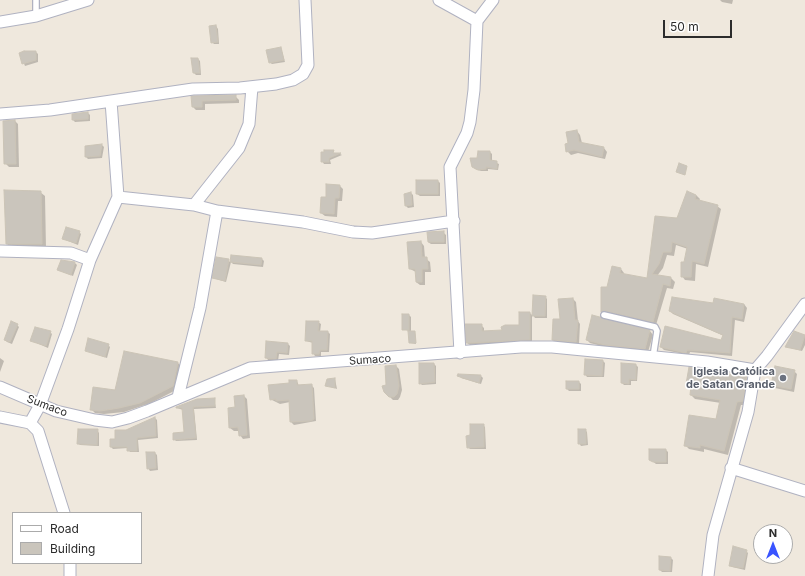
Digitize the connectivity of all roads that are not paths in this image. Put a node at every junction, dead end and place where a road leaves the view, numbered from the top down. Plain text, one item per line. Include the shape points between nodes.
1 (36, 0) edge
2 (88, 0) edge
3 (305, 0) edge
4 (439, 0) edge
5 (493, 0) edge
6 (36, 16) junction
7 (477, 21) junction
8 (0, 22) edge
9 (252, 87) junction
10 (111, 101) junction
11 (0, 114) edge
12 (118, 197) junction
13 (194, 205) junction
14 (217, 211) junction
15 (454, 221) junction
16 (0, 251) edge
17 (90, 260) junction
18 (805, 304) edge
19 (604, 316) dead end
20 (460, 353) junction
21 (653, 357) junction
22 (755, 370) junction
23 (0, 387) edge
24 (178, 397) junction
25 (40, 405) junction
26 (0, 417) edge
27 (30, 423) junction
28 (731, 468) junction
29 (805, 491) edge
30 (64, 512) edge
31 (70, 564) edge
32 (70, 576) edge
33 (708, 576) edge

1 - 6 lane
2 - 6 street
3 - 9 street via 308,65 303,74 293,80
4 - 7 street
5 - 7 street
6 - 8 street
7 - 15 street via 470,122 450,167
9 - 10 street via 193,89
9 - 13 street via 249,124 239,148
10 - 11 street
10 - 12 street
12 - 13 street
12 - 17 street
13 - 14 street
14 - 15 street via 372,233
14 - 24 street via 200,308
15 - 20 street
16 - 17 street via 71,253
17 - 25 street
18 - 22 street
19 - 21 lane via 655,327 657,331
20 - 21 street, Sumaco via 521,347 552,347
20 - 24 street, Sumaco via 250,368
21 - 22 street, Sumaco
22 - 28 street via 748,412
23 - 25 street, Sumaco
24 - 25 street, Sumaco via 112,422 78,417
25 - 27 street
26 - 27 street
27 - 30 street via 38,431
28 - 29 street
28 - 33 street via 713,535
31 - 32 street

